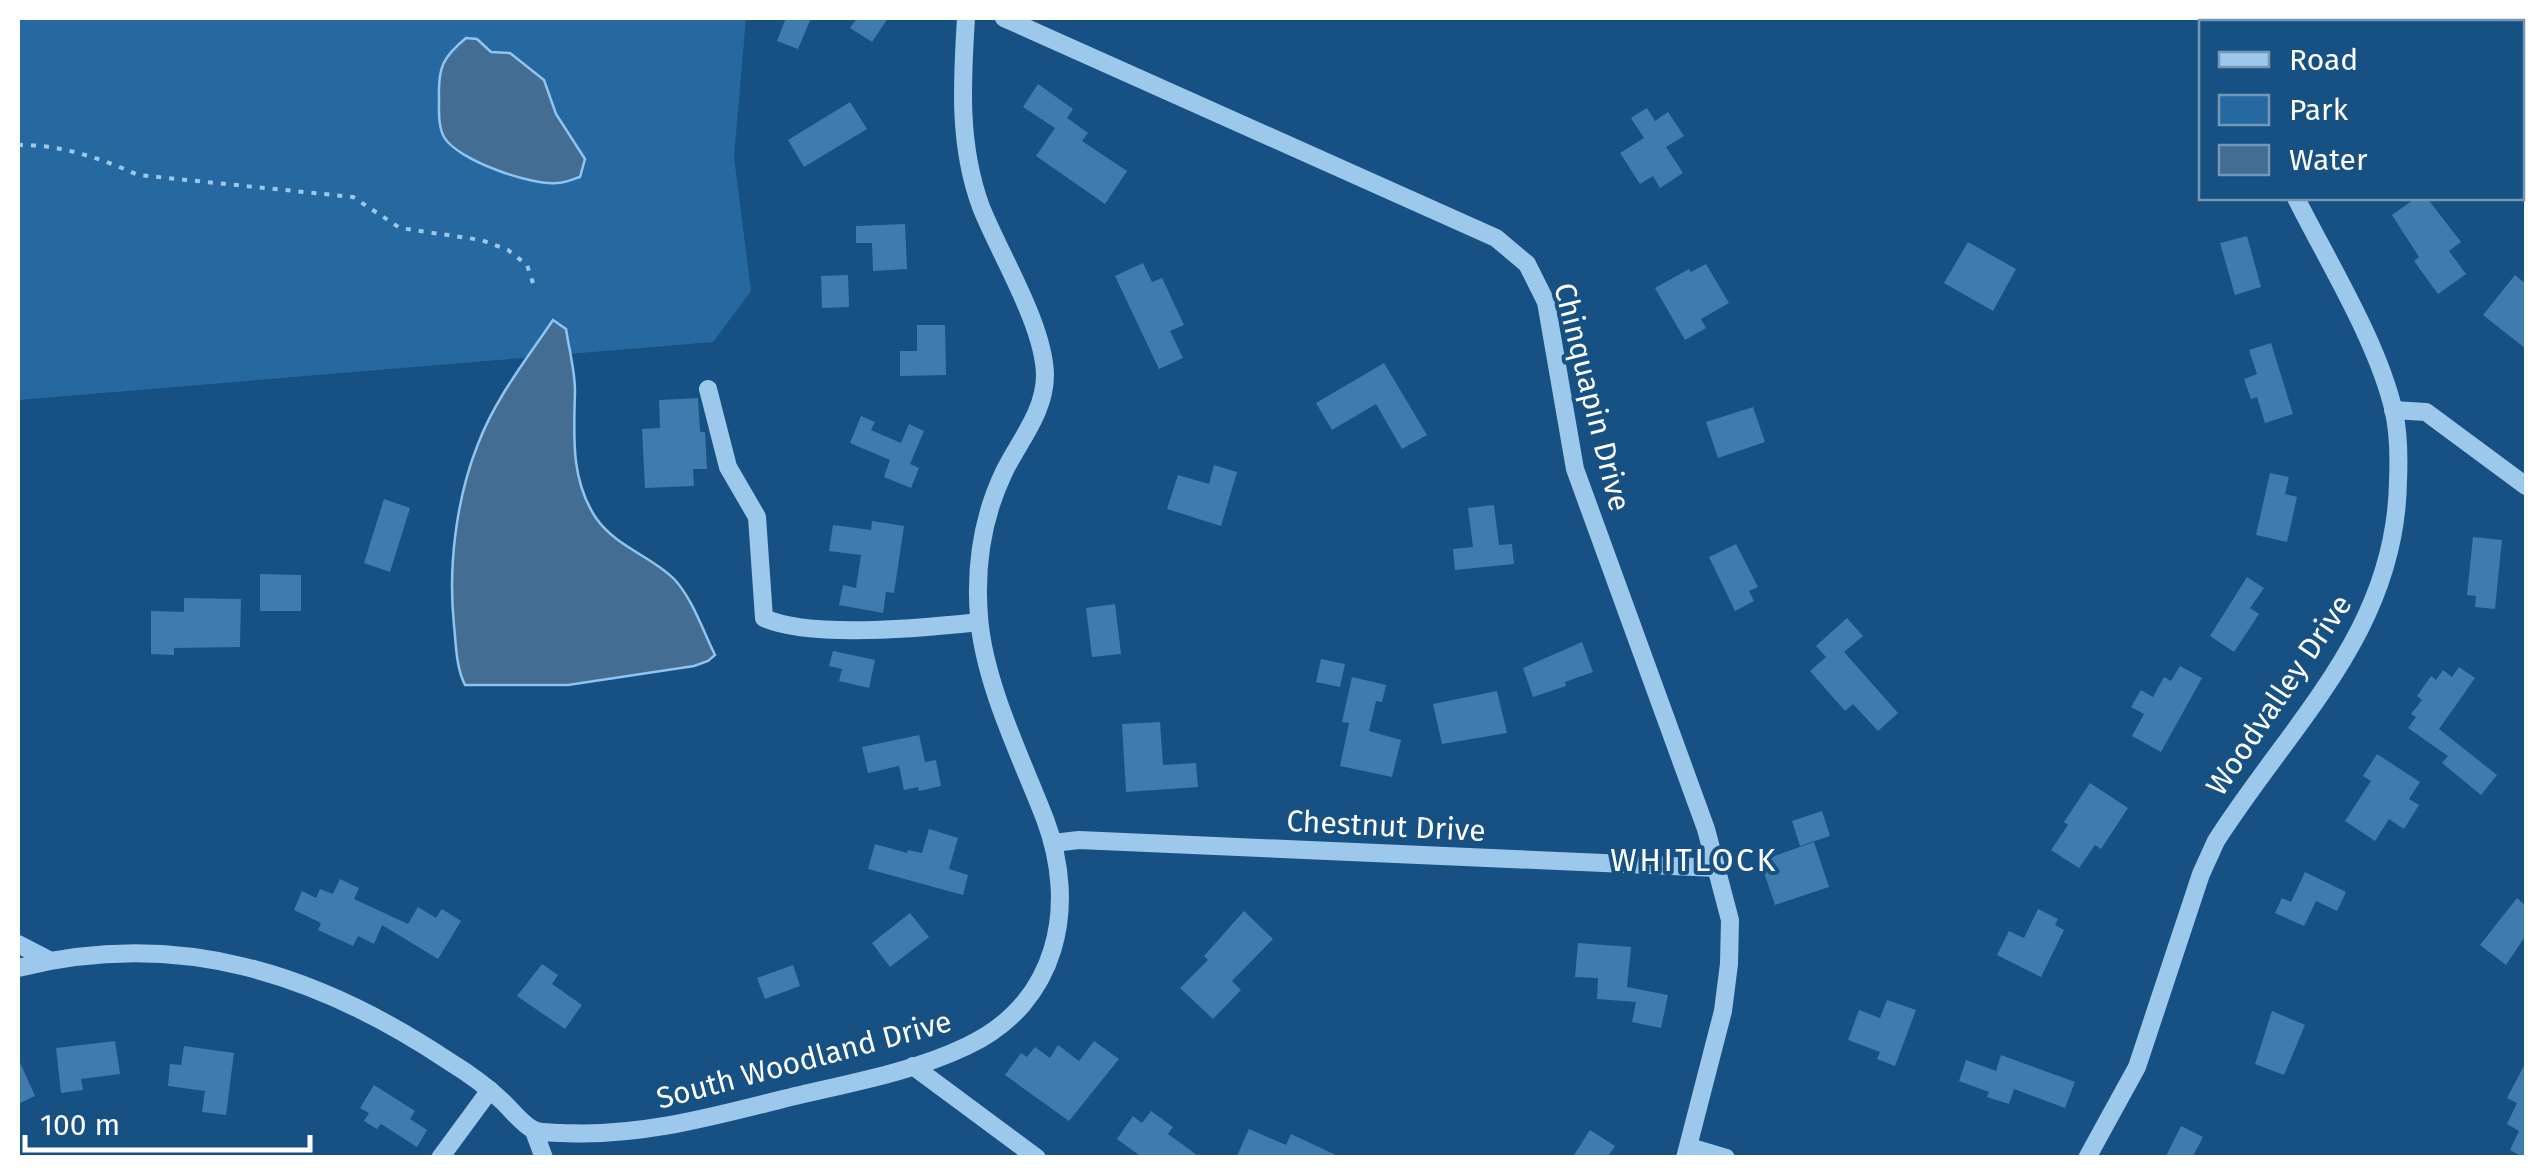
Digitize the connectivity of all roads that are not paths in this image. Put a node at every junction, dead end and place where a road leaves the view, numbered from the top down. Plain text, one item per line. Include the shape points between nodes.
1 (966, 18) edge
2 (1004, 18) edge
3 (2297, 200) edge
4 (708, 389) dead end
5 (2393, 410) junction
6 (2526, 486) edge
7 (979, 622) junction
8 (1053, 843) junction
9 (1717, 868) junction
10 (18, 944) edge
11 (49, 960) junction
12 (18, 968) edge
13 (913, 1066) junction
14 (490, 1090) junction
15 (534, 1131) junction
16 (1687, 1152) edge
17 (440, 1158) edge
18 (544, 1158) edge
19 (1036, 1158) edge
20 (1726, 1158) edge
21 (2087, 1158) edge

1 - 7 street, South Woodland Drive via 967,159 1040,346 1045,376 1040,403 998,485 982,535
2 - 9 street, Chinquapin Drive via 1496,238 1527,264 1546,302 1575,469
3 - 5 street, Woodvalley Drive
4 - 7 street via 728,467 757,517 764,618 784,626 877,628
5 - 6 street via 2426,412
5 - 21 street, Woodvalley Drive via 2398,513 2372,608 2352,647 2216,841 2137,1067
7 - 8 street, South Woodland Drive
8 - 9 street, Chestnut Drive
8 - 13 street, South Woodland Drive via 1062,907 1036,984 980,1040
9 - 16 street, Chinquapin Drive via 1730,920 1729,964
10 - 11 street
11 - 12 street
11 - 14 street via 140,953 265,970 359,1006
13 - 15 street, South Woodland Drive via 658,1129
13 - 19 street
14 - 15 street
14 - 17 street
15 - 18 street
16 - 20 street

